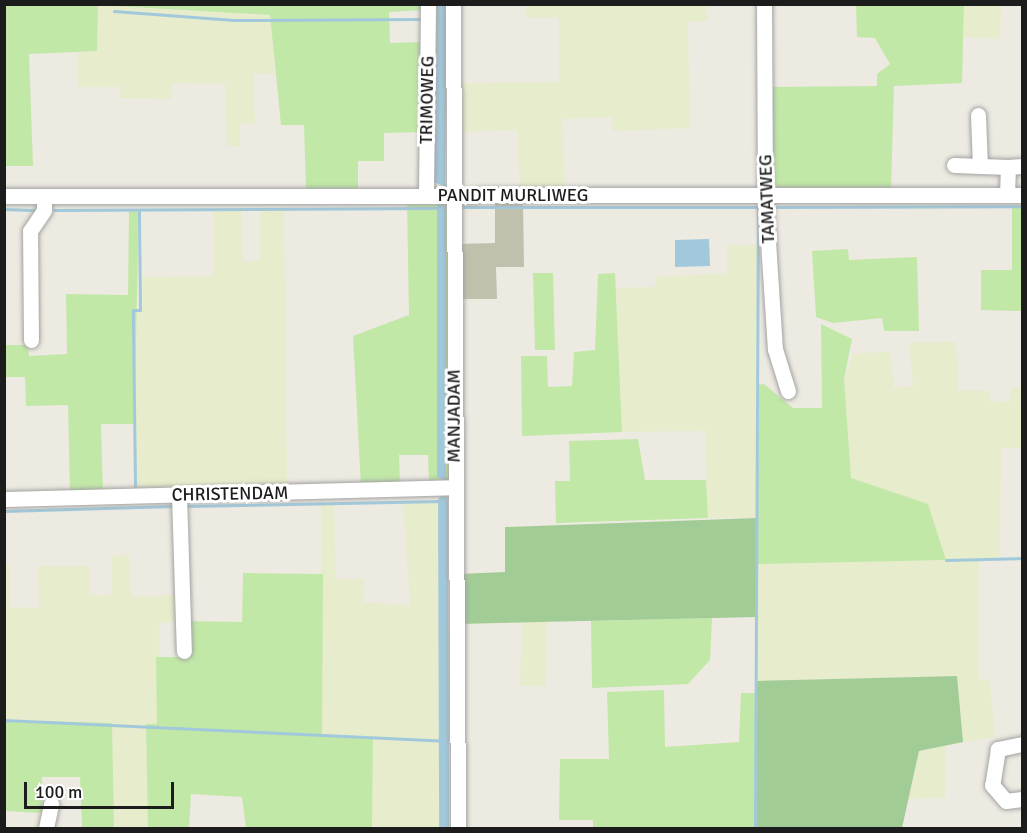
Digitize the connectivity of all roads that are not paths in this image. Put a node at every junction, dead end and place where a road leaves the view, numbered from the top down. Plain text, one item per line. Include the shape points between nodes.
1 (428, 4) edge
2 (453, 4) edge
3 (764, 4) edge
4 (978, 115) dead end
5 (954, 165) dead end
6 (980, 166) junction
7 (1015, 166) edge
8 (427, 195) junction
9 (452, 195) junction
10 (765, 195) junction
11 (1015, 195) edge
12 (4, 196) edge
13 (44, 196) junction
14 (31, 340) dead end
15 (788, 391) dead end
16 (455, 487) junction
17 (179, 495) junction
18 (4, 499) edge
19 (184, 651) dead end
20 (1023, 744) edge
21 (1023, 800) edge
22 (51, 804) dead end
23 (46, 828) edge
24 (458, 828) edge

1 - 8 street, TRIMOWEG
2 - 9 street, MANJADAM
3 - 10 street, TAMATWEG
4 - 6 street
5 - 6 street
6 - 7 street
7 - 11 street
8 - 9 street, PANDIT MURLIWEG
8 - 13 street, PANDIT MURLIWEG
9 - 10 street, PANDIT MURLIWEG
9 - 16 street, MANJADAM
10 - 11 street, PANDIT MURLIWEG
10 - 15 street, TAMATWEG via 775,349
12 - 13 street, PANDIT MURLIWEG
13 - 14 street via 44,210 30,231
16 - 17 street, CHRISTENDAM
16 - 24 street, MANJADAM
17 - 18 street, CHRISTENDAM
17 - 19 street
20 - 21 street via 998,749 992,785 1006,801
22 - 23 street

